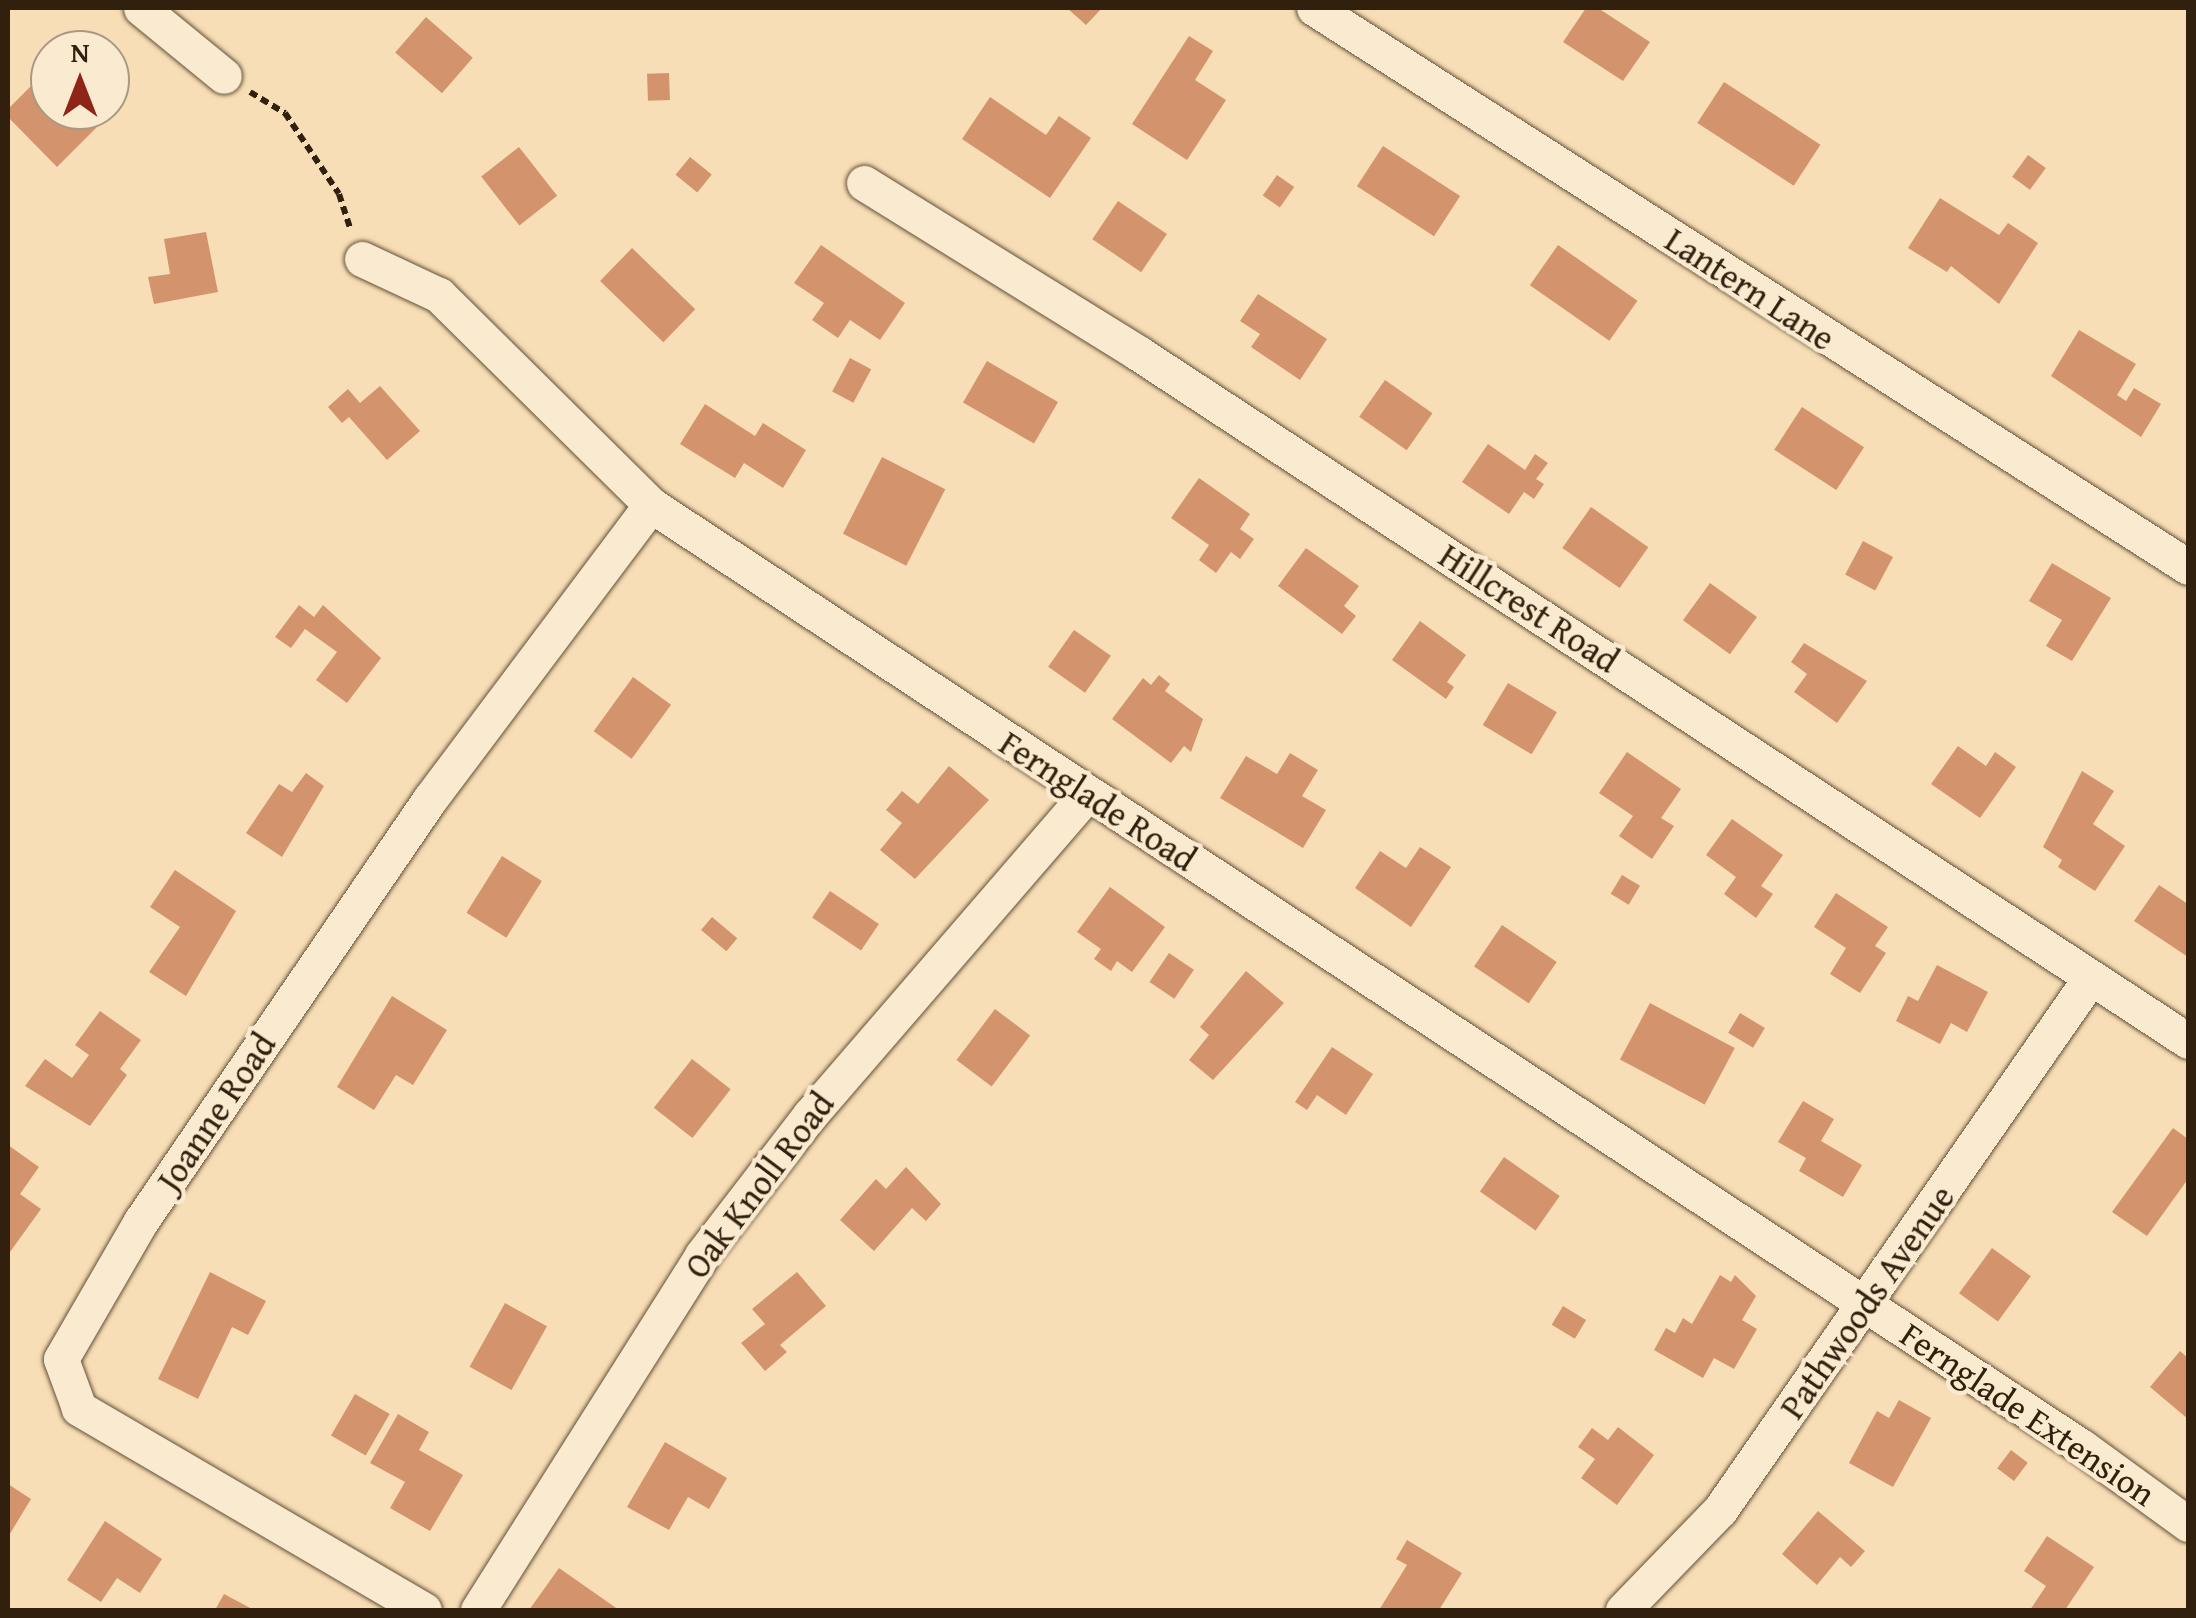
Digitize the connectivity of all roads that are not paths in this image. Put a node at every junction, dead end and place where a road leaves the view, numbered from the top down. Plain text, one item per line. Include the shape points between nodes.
1 (141, 8) edge
2 (1314, 8) edge
3 (224, 76) road end
4 (864, 183) dead end
5 (362, 259) road end
6 (651, 506) junction
7 (2188, 566) edge
8 (1087, 794) junction
9 (2092, 977) junction
10 (2188, 1041) edge
11 (1867, 1306) junction
12 (2188, 1524) edge
13 (424, 1610) edge
14 (478, 1610) edge
15 (1623, 1610) edge

1 - 3 street
2 - 7 street, Lantern Lane
4 - 9 street, Hillcrest Road via 1138,353
5 - 6 street, Fernglade Road via 440,294
6 - 8 street, Fernglade Road
6 - 13 street, Joanne Road via 430,798 141,1221 61,1359 78,1408
8 - 11 street, Fernglade Road
8 - 14 street, Oak Knoll Road via 810,1114 702,1255
9 - 10 street, Hillcrest Road
9 - 11 street, Pathwoods Avenue
11 - 12 street, Fernglade Extension
11 - 15 street, Pathwoods Avenue via 1720,1510

